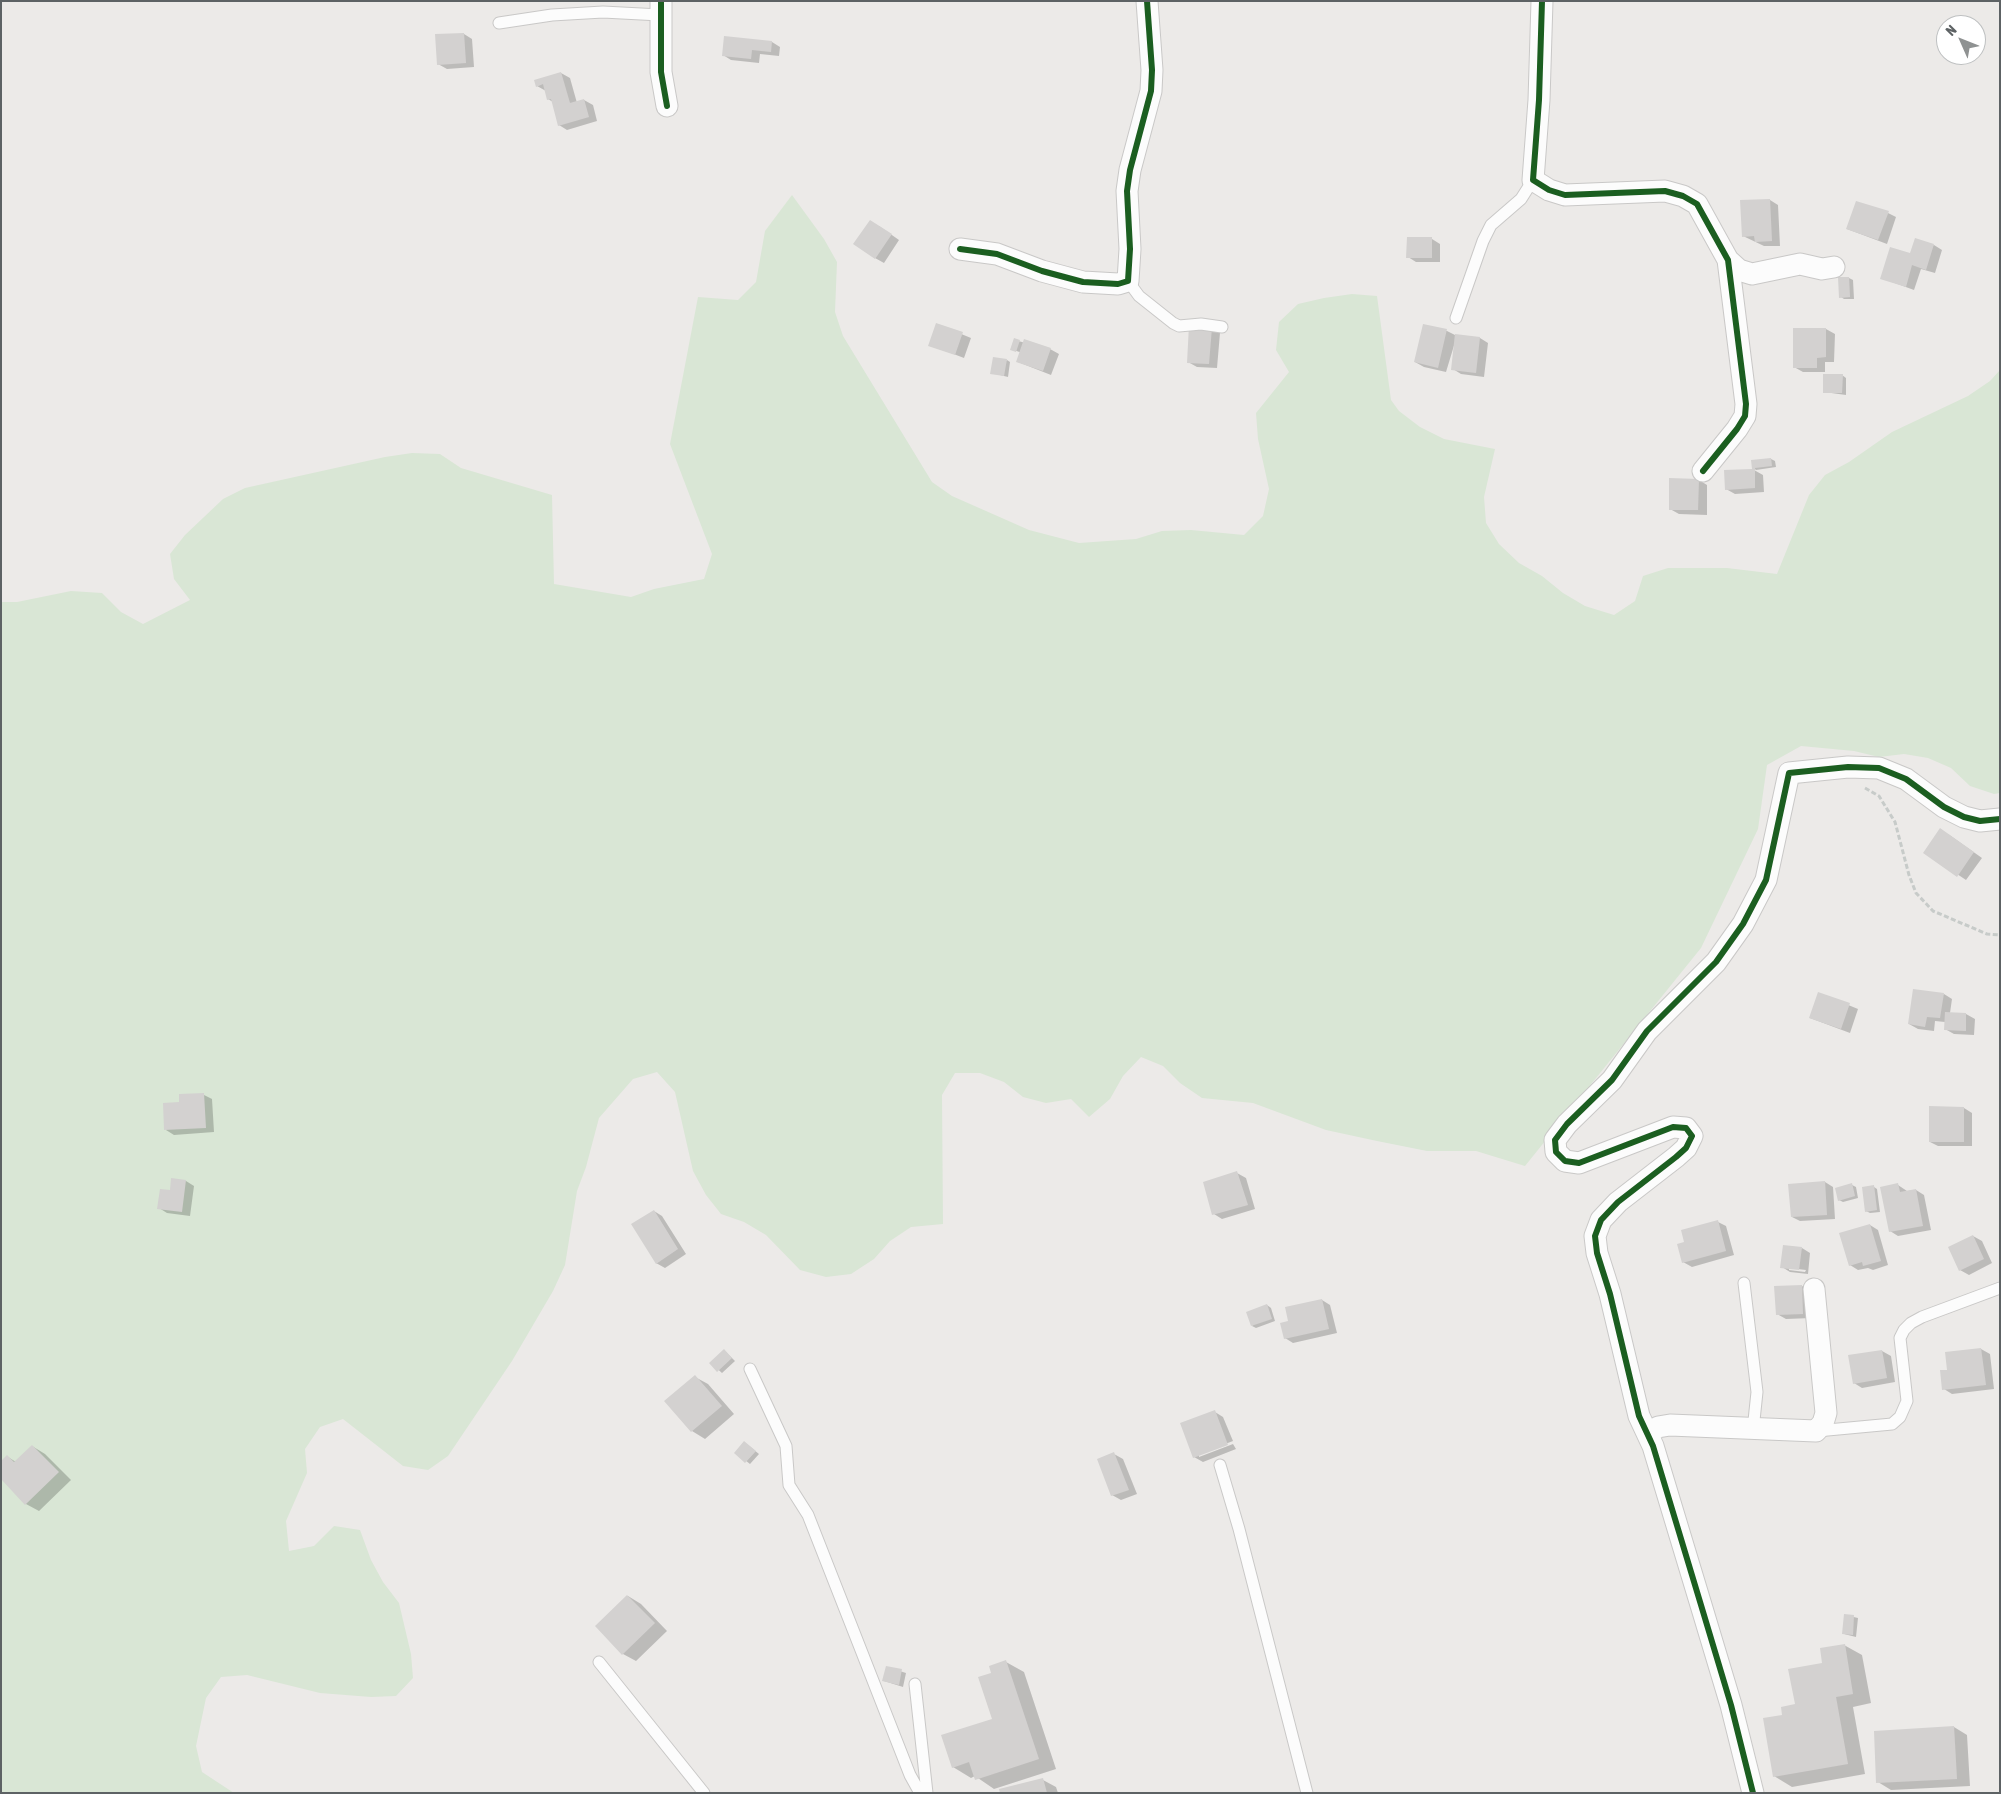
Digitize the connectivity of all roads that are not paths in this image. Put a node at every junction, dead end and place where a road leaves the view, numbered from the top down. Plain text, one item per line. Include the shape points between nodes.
1 (1148, 1) edge
2 (1542, 1) edge
3 (661, 8) edge
4 (499, 23) dead end
5 (667, 106) dead end
6 (1532, 180) junction
7 (960, 249) dead end
8 (1728, 260) junction
9 (1834, 267) dead end
10 (1128, 281) junction
11 (1456, 318) dead end
12 (1222, 327) dead end
13 (1703, 471) dead end
14 (2000, 819) edge
15 (1744, 1284) dead end
16 (2000, 1288) edge
17 (1814, 1289) dead end
18 (750, 1369) dead end
19 (1753, 1430) junction
20 (1816, 1431) junction
21 (1648, 1434) junction
22 (1220, 1465) dead end
23 (599, 1662) dead end
24 (915, 1684) dead end
25 (704, 1793) edge
26 (920, 1793) edge
27 (927, 1793) edge
28 (1307, 1793) edge
29 (1753, 1793) edge

1 - 10 street via 1151,91 1127,191
2 - 6 street via 1539,100
3 - 4 lane via 552,15
3 - 5 street via 661,72
6 - 8 street via 1565,195 1665,191 1683,196 1697,204
6 - 11 lane via 1521,199 1492,225 1483,241
7 - 10 street via 997,254 1083,282 1118,284
8 - 9 street via 1739,270 1752,274 1800,264 1822,269
8 - 13 street via 1745,416
10 - 12 lane via 1139,296 1179,326 1201,324
14 - 21 street via 1980,821 1964,817 1944,807 1906,779 1880,768 1848,767 1789,773 1766,880 1743,924 1716,962 1647,1031 1612,1080 1566,1124 1556,1140 1556,1152 1565,1161 1579,1163 1673,1128 1686,1128 1692,1136 1676,1157 1618,1202 1601,1220 1595,1236 1596,1253 1610,1294 1639,1416
15 - 19 lane via 1757,1392
16 - 20 lane via 1922,1317 1904,1330 1900,1338 1907,1401 1900,1417 1892,1424
17 - 20 street via 1826,1413
18 - 26 lane via 786,1446 789,1484 808,1515
19 - 20 street
19 - 21 street via 1670,1425 1658,1427
21 - 29 street via 1728,1696
22 - 28 lane
23 - 25 lane
24 - 27 lane

